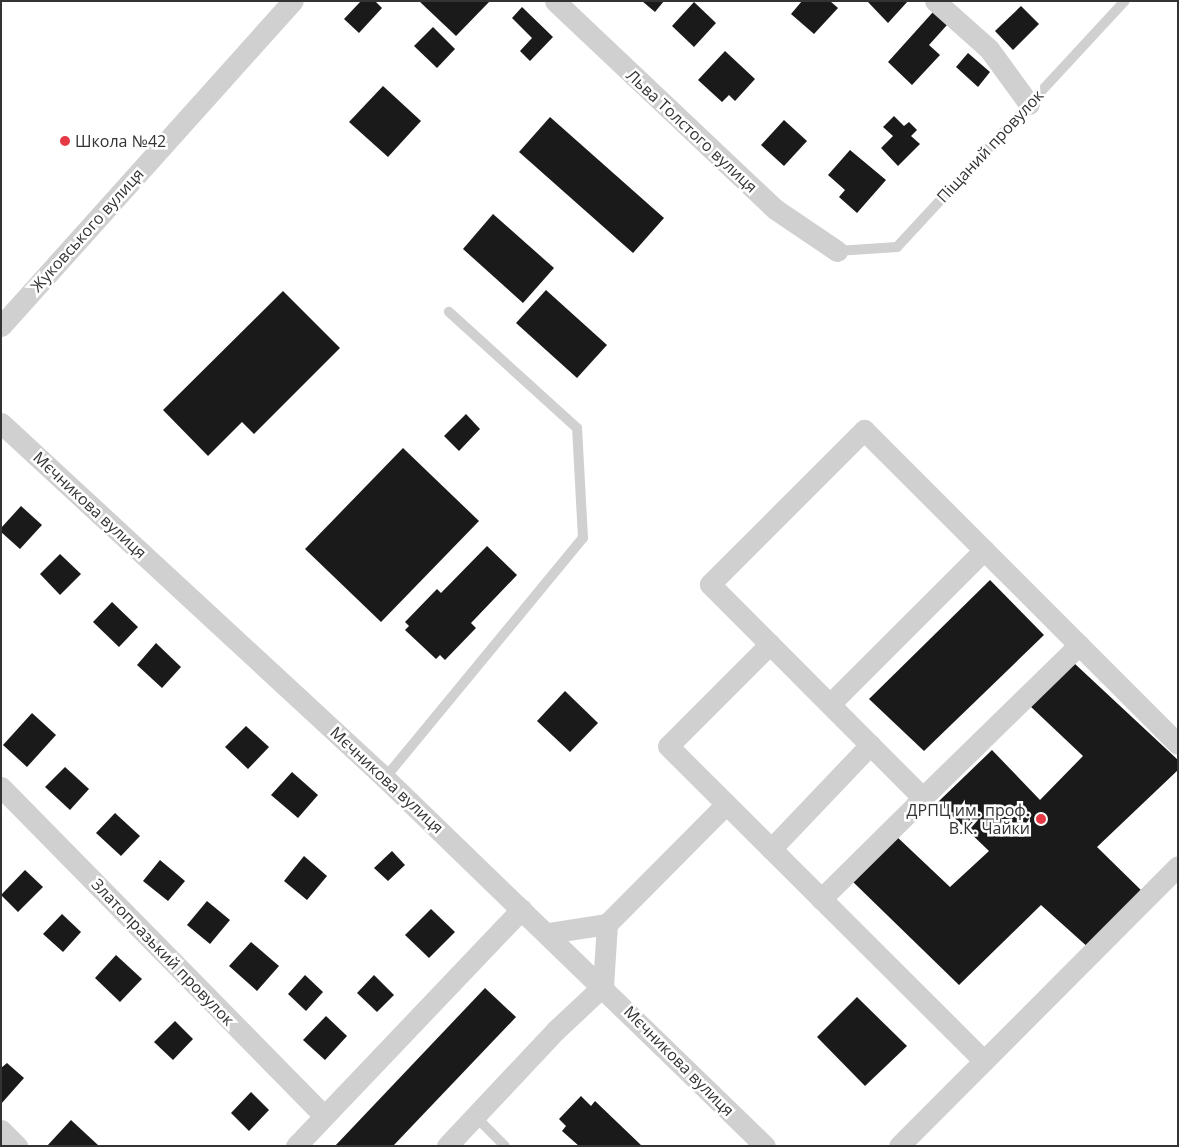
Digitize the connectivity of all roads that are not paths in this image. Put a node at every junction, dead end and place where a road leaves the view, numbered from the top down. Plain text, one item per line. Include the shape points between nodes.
1 (293, 1) edge
2 (555, 1) edge
3 (935, 1) edge
4 (1125, 1) edge
5 (1029, 104) junction
6 (837, 251) joint
7 (449, 312) dead end
8 (1, 326) edge
9 (1, 422) edge
10 (984, 550) junction
11 (770, 644) junction
12 (1079, 645) junction
13 (830, 704) junction
14 (1178, 744) edge
15 (870, 745) junction
16 (385, 778) junction
17 (1, 787) edge
18 (726, 804) junction
19 (916, 804) junction
20 (771, 849) junction
21 (1178, 866) edge
22 (821, 899) junction
23 (522, 908) junction
24 (608, 924) junction
25 (548, 934) junction
26 (603, 986) junction
27 (984, 1061) junction
28 (324, 1116) junction
29 (475, 1116) junction
30 (1, 1130) edge
31 (17, 1146) edge
32 (296, 1146) edge
33 (447, 1146) edge
34 (505, 1146) edge
35 (765, 1146) edge
36 (899, 1146) edge

1 - 8 street, Жуковського вулиця
2 - 6 street, Льва Толстого вулиця via 775,209
3 - 5 street via 989,50
4 - 5 lane, Піщаний провулок
5 - 6 lane, Піщаний провулок via 897,247
7 - 16 lane via 577,428 583,538
9 - 16 street, Мєчникова вулиця
10 - 11 street via 864,430 710,584
10 - 12 street
10 - 13 street
11 - 13 street
11 - 18 street via 668,746
12 - 14 street
12 - 19 street
13 - 15 street
15 - 19 street via 923,798
15 - 20 street
16 - 23 street, Мєчникова вулиця
17 - 28 street, Златопразький провулок
18 - 20 street
18 - 24 street
19 - 22 street
20 - 22 street
21 - 27 street
22 - 27 street
23 - 25 street, Мєчникова вулиця
23 - 28 street
24 - 25 street
24 - 26 street
25 - 26 street, Мєчникова вулиця
26 - 29 street
26 - 35 street, Мєчникова вулиця
27 - 36 street
28 - 32 street
29 - 33 street
29 - 34 lane
30 - 31 street

